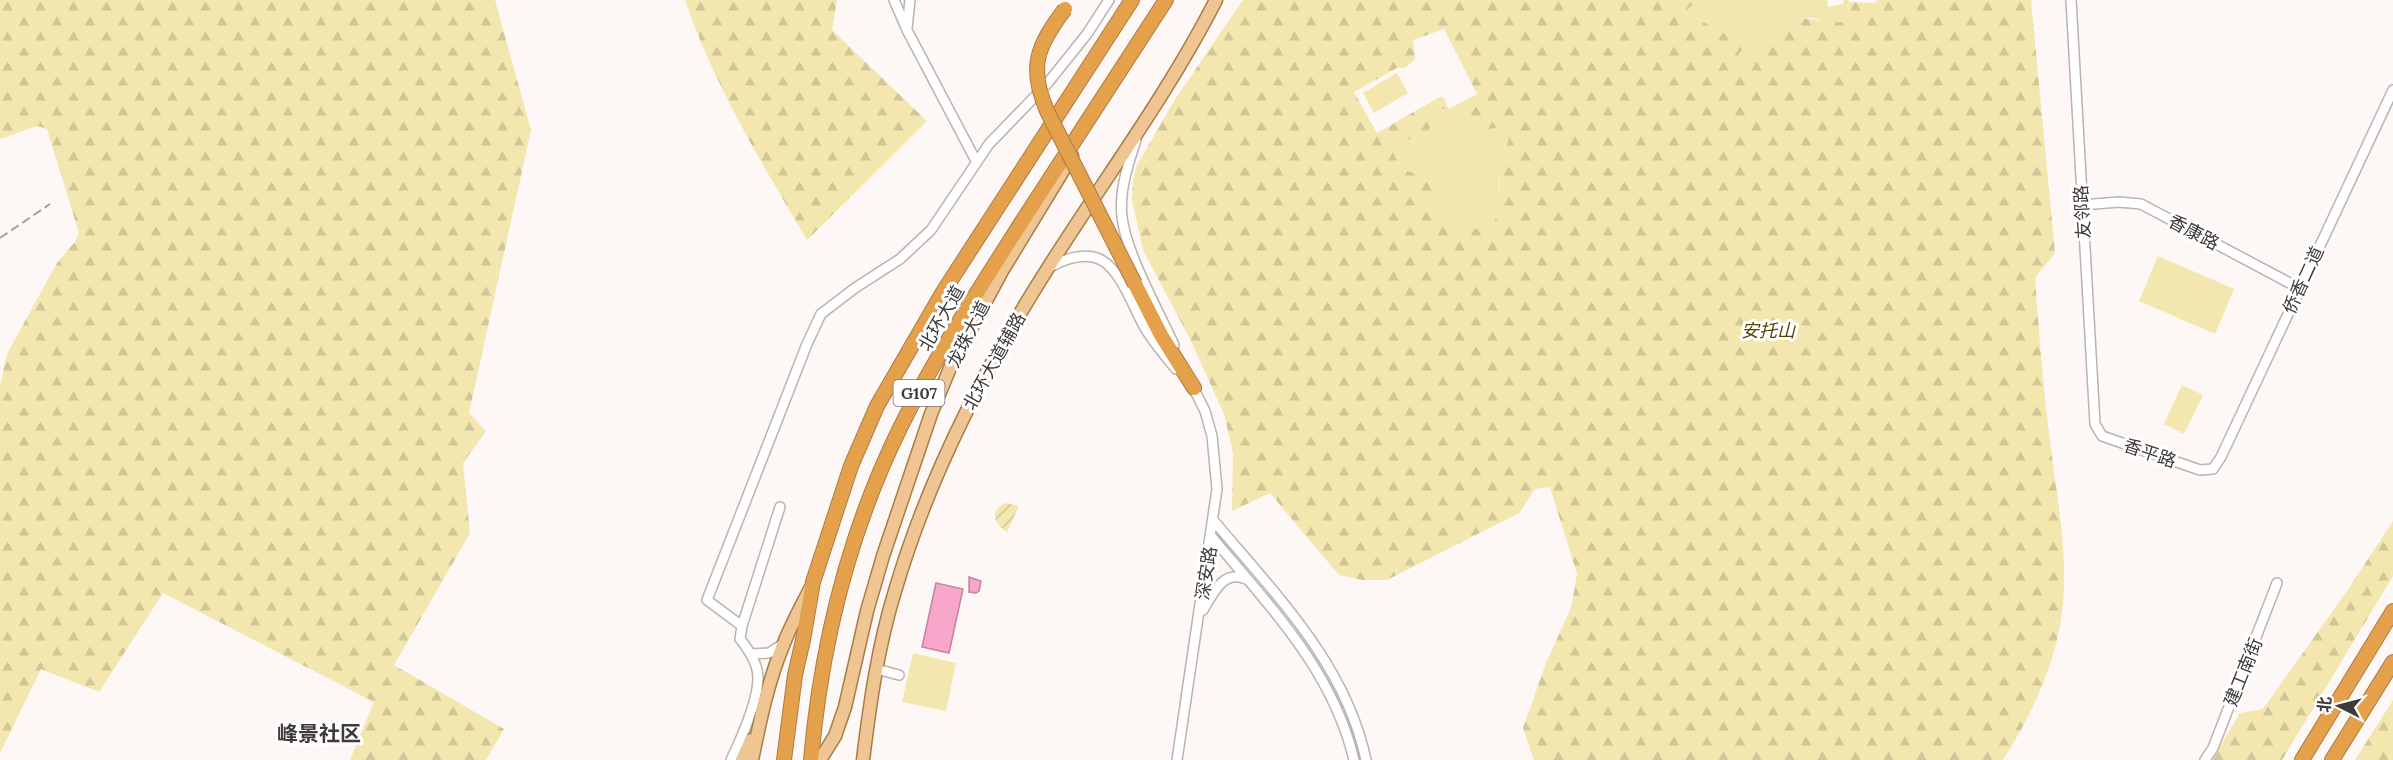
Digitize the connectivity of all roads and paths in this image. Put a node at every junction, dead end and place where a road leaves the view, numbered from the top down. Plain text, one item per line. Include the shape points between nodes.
1 (894, 0) edge
2 (910, 0) edge
3 (1108, 0) edge
4 (1132, 0) edge
5 (1166, 0) edge
6 (1216, 0) edge
7 (2072, 0) edge
8 (1069, 5) edge
9 (907, 30) junction
10 (1123, 66) junction
11 (2393, 90) edge
12 (1141, 127) junction
13 (976, 161) junction
14 (2082, 205) junction
15 (1050, 267) junction
16 (2299, 288) junction
17 (1194, 388) junction
18 (2095, 424) joint
19 (2213, 469) joint
20 (780, 507) dead end
21 (1214, 521) junction
22 (1212, 537) junction
23 (1247, 579) junction
24 (813, 582) junction
25 (2277, 583) dead end
26 (2393, 611) edge
27 (1200, 615) junction
28 (742, 626) junction
29 (783, 644) junction
30 (751, 654) junction
31 (2393, 662) edge
32 (876, 669) junction
33 (899, 675) dead end
34 (760, 717) junction
35 (731, 760) edge
36 (742, 760) edge
37 (752, 760) edge
38 (784, 760) edge
39 (811, 760) edge
40 (820, 760) edge
41 (863, 760) edge
42 (1177, 760) edge
43 (1354, 760) edge
44 (1366, 760) edge
45 (2205, 760) edge
46 (2302, 760) edge
47 (2332, 760) edge

1 - 9 street
2 - 9 street
3 - 13 street via 1047,84
4 - 24 highway, 北环大道 / G107 via 1024,164 877,406 851,466
5 - 10 highway, 北环大道 / G107
6 - 12 main road, 北环大道辅路
7 - 14 street, 友邻路
8 - 17 highway, bridge via 1040,47 1038,89 1161,335
9 - 13 street
10 - 39 highway, 北环大道 / G107 via 969,303 900,429 876,483 839,591 826,645
10 - 40 main road, 龙珠大道 via 950,368 883,556 845,707 835,736
11 - 16 street, 侨香二道
12 - 15 main road, 北环大道辅路
12 - 17 street, 深安路 via 1125,180 1123,225
13 - 28 street via 943,214 915,247 821,315 707,600
14 - 16 street, 香康路 via 2141,204
14 - 18 street, 友邻路
15 - 17 street via 1073,257 1103,261 1120,281 1154,341
15 - 32 main road, 北环大道辅路 via 965,413 933,484 907,550
16 - 19 street, 侨香二道
17 - 21 street, 深安路 via 1205,411 1215,454
18 - 19 street, 香平路 via 2102,436 2200,470
20 - 28 street
21 - 22 street, 深安路
21 - 44 street via 1327,662 1353,716
22 - 23 street
22 - 27 street, 深安路
23 - 27 street via 1235,576 1224,580
23 - 43 street via 1317,668 1339,711
24 - 29 main road
24 - 38 highway, 北环大道 / G107
25 - 45 street, 建工南街
26 - 46 highway
27 - 42 street, 深安路
28 - 30 street via 740,639
29 - 30 street via 769,653
29 - 34 main road
30 - 35 street via 758,678 753,704
31 - 47 highway
32 - 33 street
32 - 41 main road, 北环大道辅路
34 - 36 main road
34 - 37 main road

